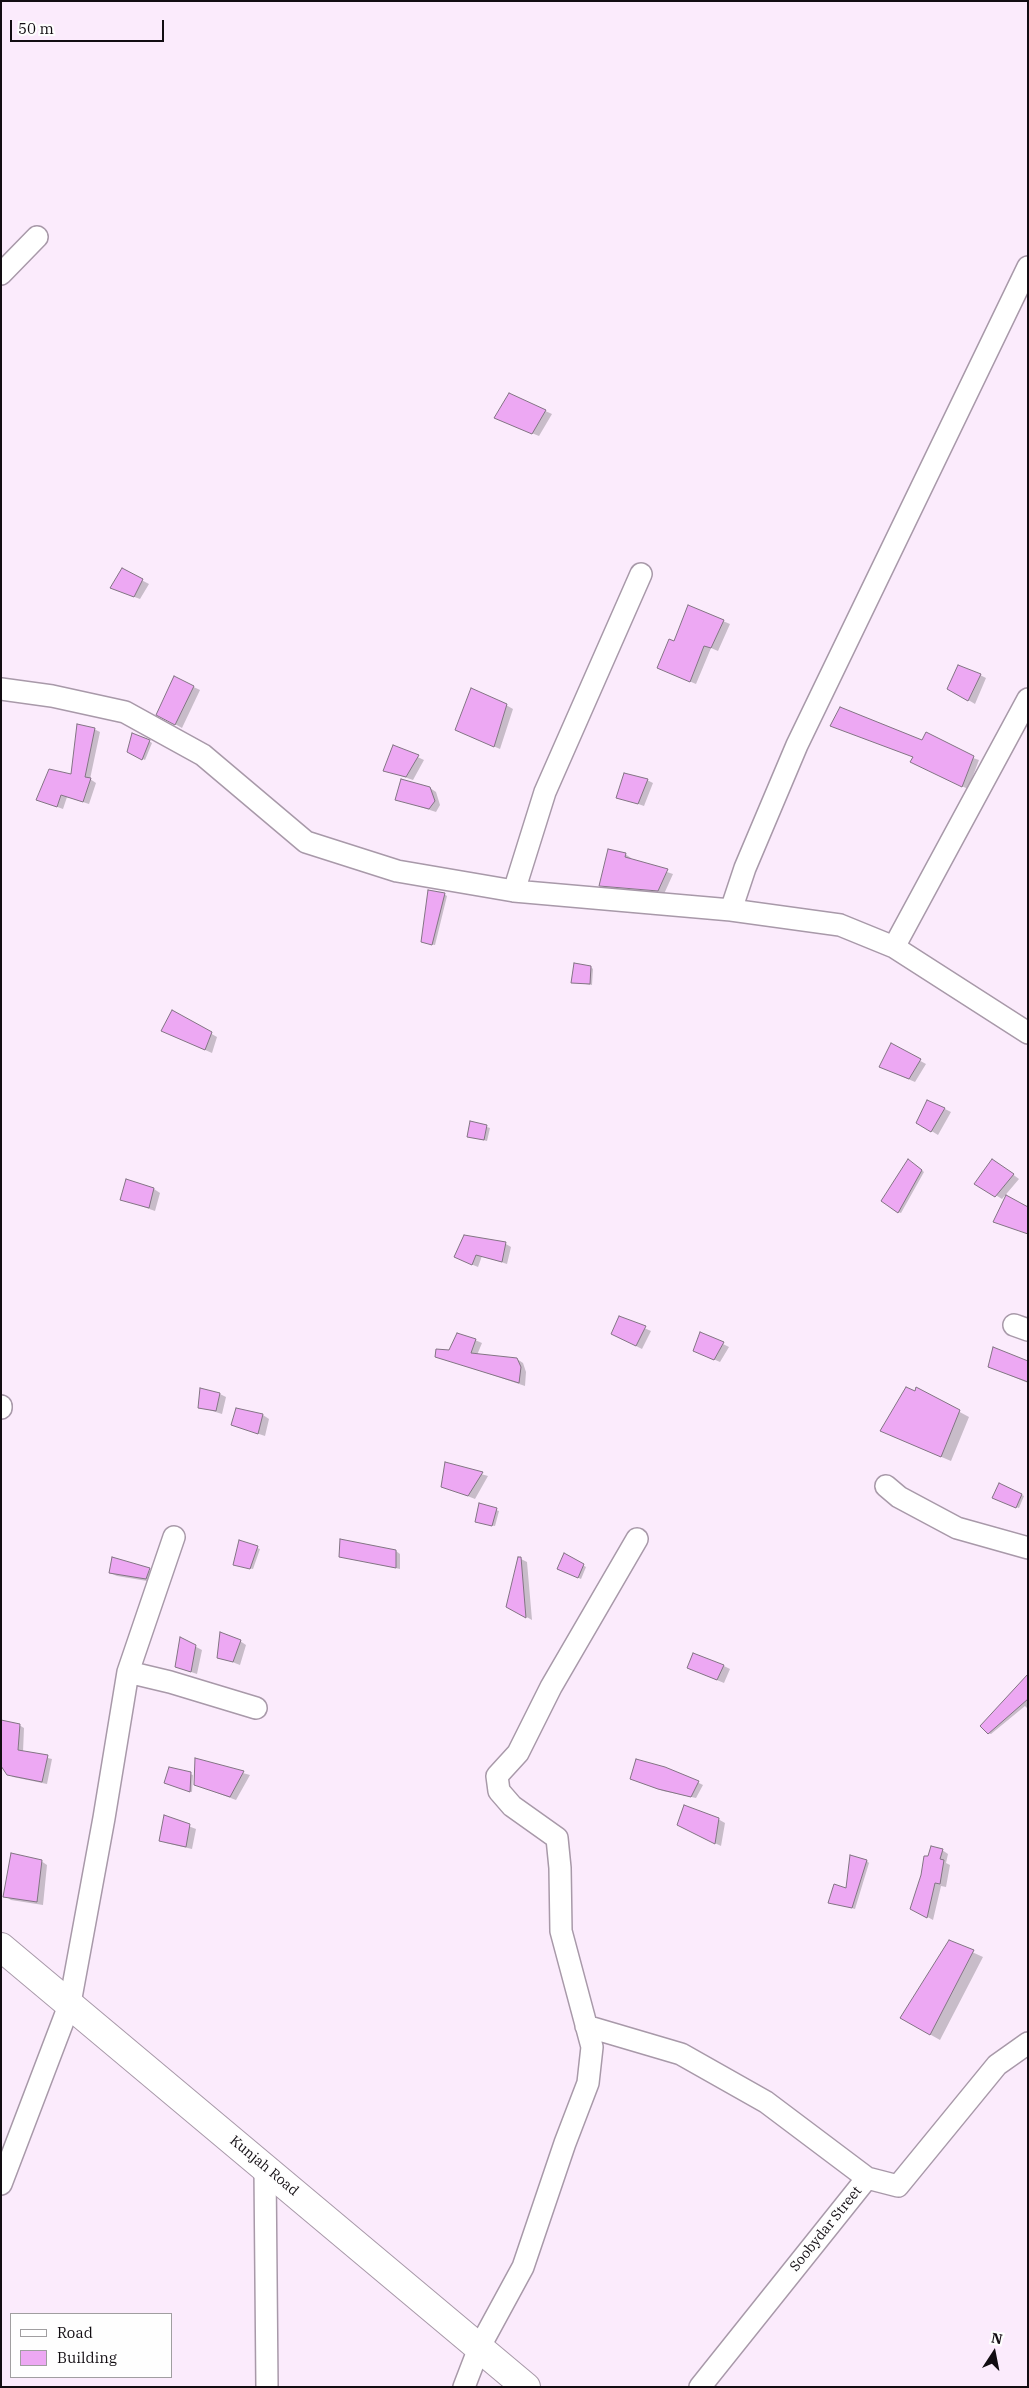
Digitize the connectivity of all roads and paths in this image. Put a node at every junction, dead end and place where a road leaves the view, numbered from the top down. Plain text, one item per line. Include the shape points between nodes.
1 (37, 237) dead end
2 (1028, 267) edge
3 (1, 274) edge
4 (641, 574) dead end
5 (1, 689) edge
6 (1028, 699) edge
7 (514, 892) junction
8 (731, 910) junction
9 (894, 948) junction
10 (1028, 1033) edge
11 (886, 1486) dead end
12 (174, 1537) dead end
13 (637, 1539) dead end
14 (1028, 1548) edge
15 (128, 1672) junction
16 (256, 1708) dead end
17 (1, 1947) edge
18 (70, 2003) junction
19 (586, 2026) junction
20 (1028, 2043) edge
21 (265, 2168) junction
22 (867, 2178) junction
23 (1, 2184) edge
24 (479, 2348) junction
25 (267, 2387) edge
26 (464, 2387) edge
27 (526, 2387) edge
28 (700, 2387) edge

1 - 3 street
2 - 8 street via 797,745 745,868
4 - 7 street via 545,792
5 - 7 street via 125,712 203,755 306,842 397,871
6 - 9 street
7 - 8 street
8 - 9 street via 840,925
9 - 10 street
11 - 14 street via 899,1497 958,1528
12 - 15 street
13 - 19 street via 551,1687 518,1753 497,1776 499,1791 512,1806 557,1838 561,1931
15 - 16 street
15 - 18 street
17 - 18 street, Kunjah Road
18 - 21 street, Kunjah Road
18 - 23 street
19 - 22 street via 681,2054 766,2102
19 - 24 street via 592,2047 588,2083 522,2266
20 - 22 street, Soobydar Street via 997,2065 898,2186
21 - 24 street, Kunjah Road
21 - 25 street
22 - 28 street, Soobydar Street
24 - 26 street
24 - 27 street, Kunjah Road

